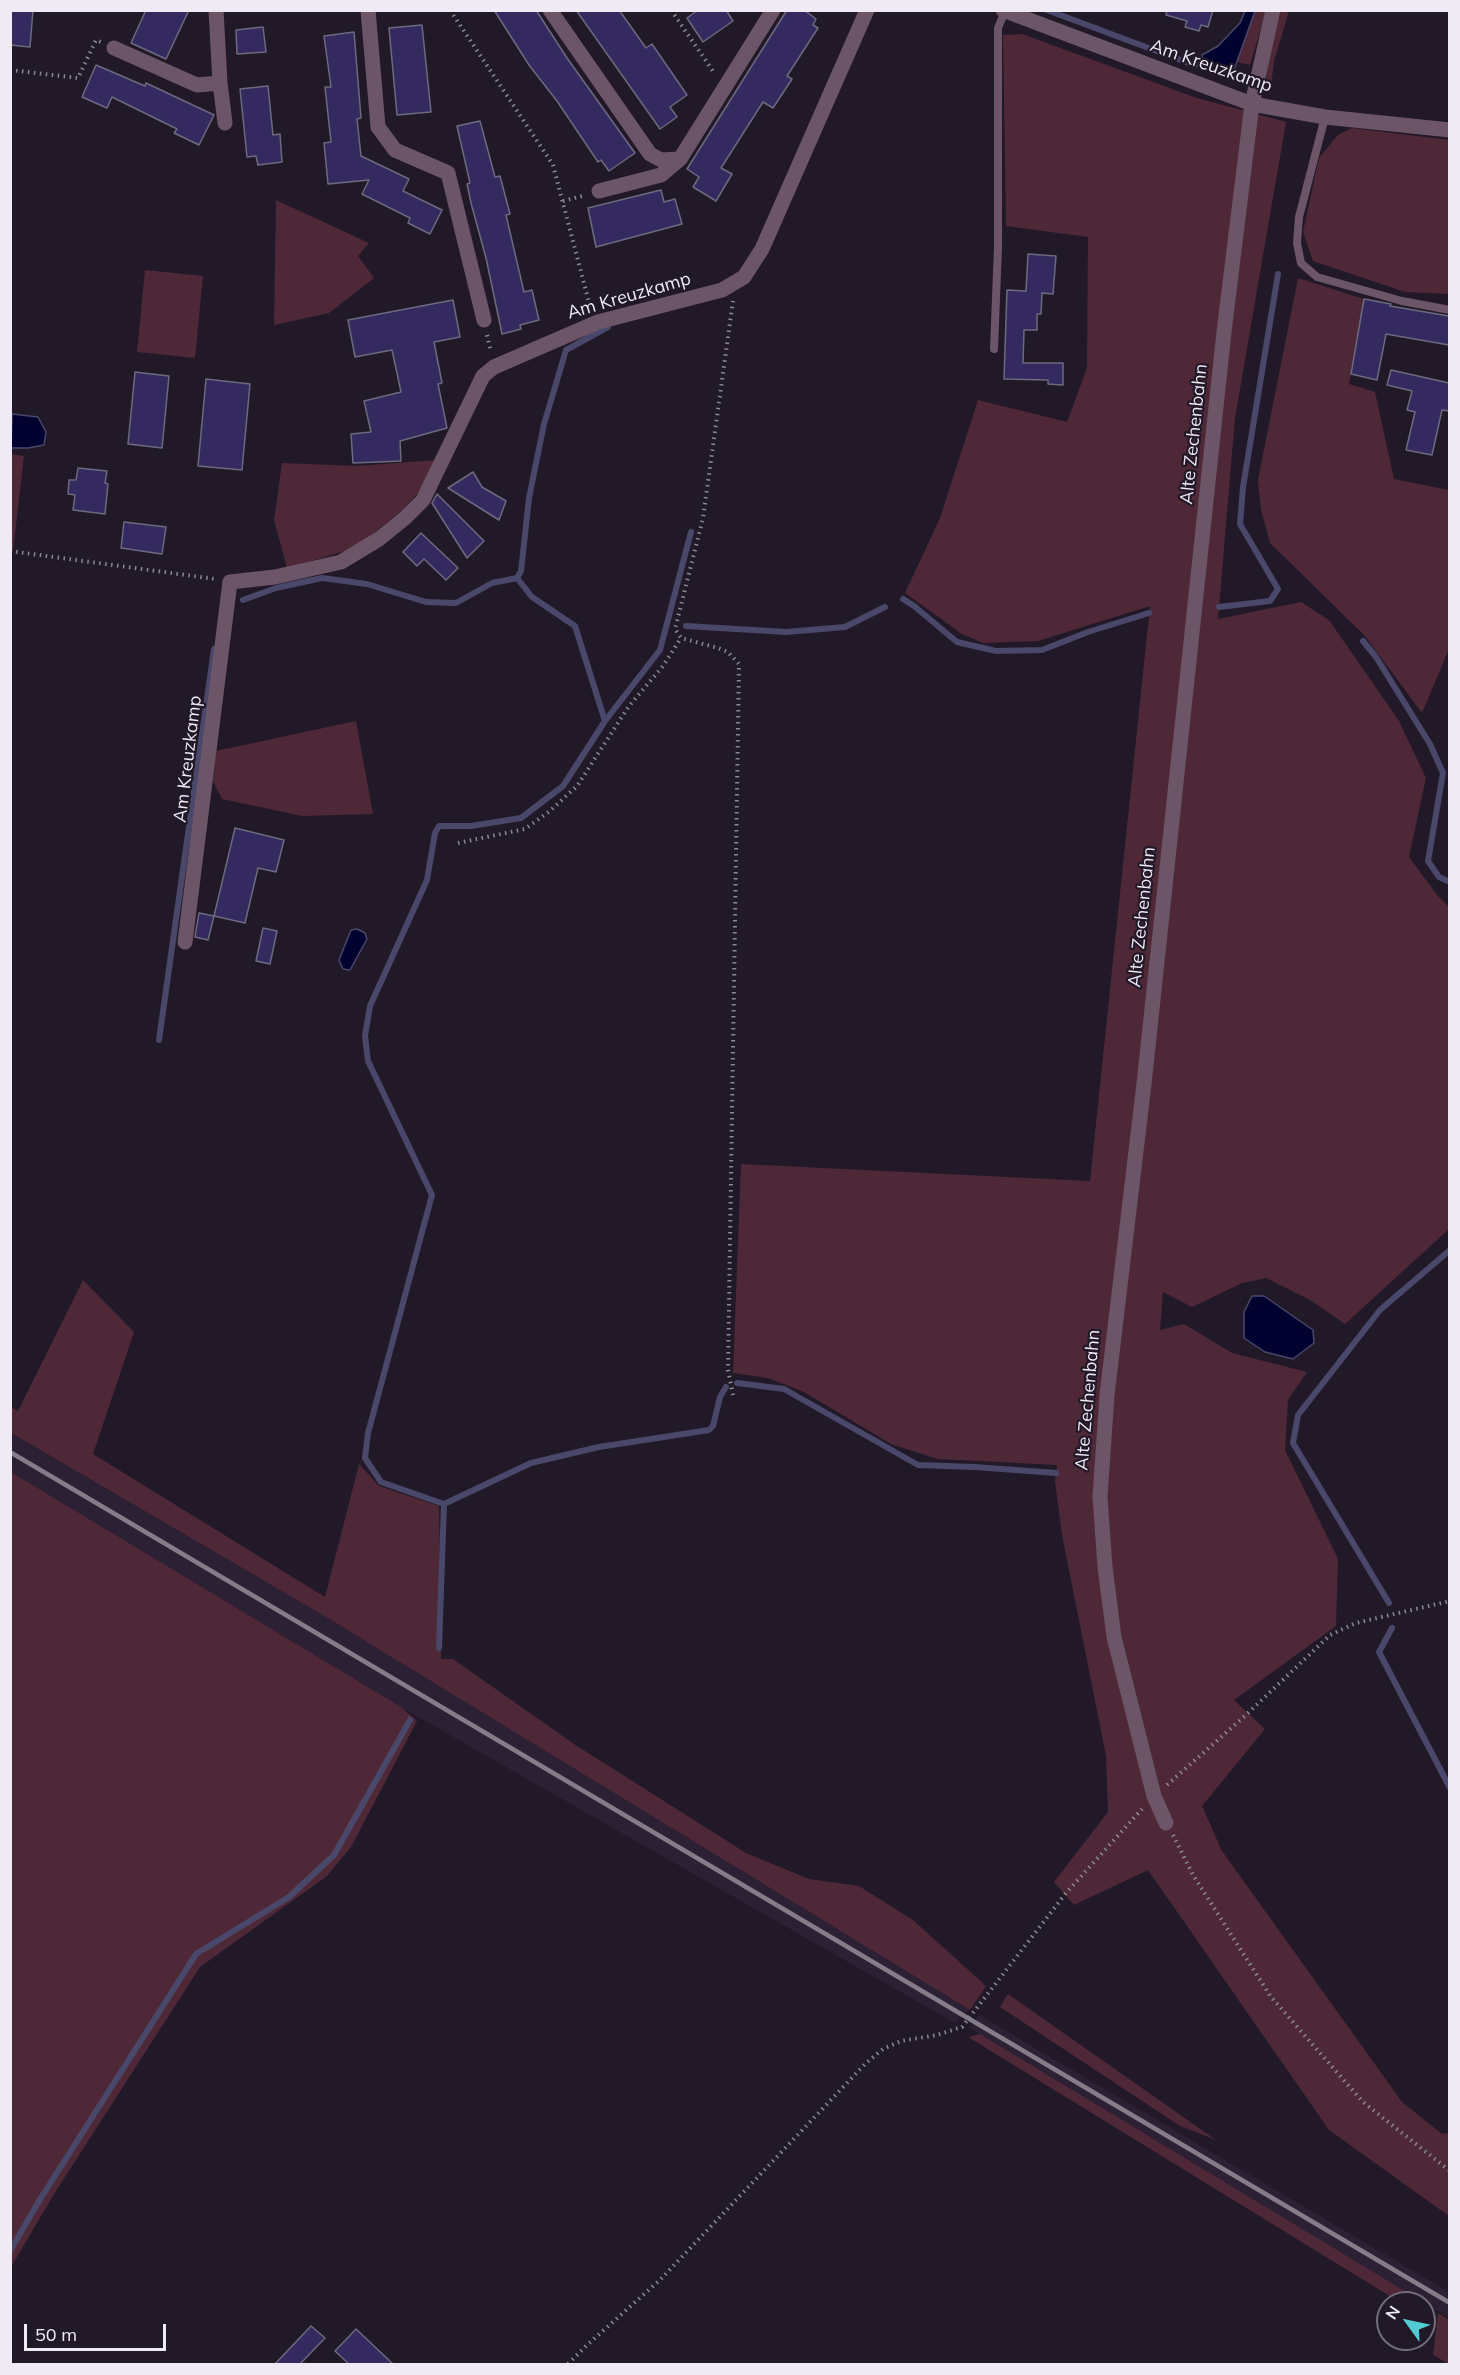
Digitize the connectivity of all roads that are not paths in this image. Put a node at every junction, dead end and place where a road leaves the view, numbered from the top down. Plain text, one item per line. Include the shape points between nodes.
1 (216, 10) edge
2 (368, 10) edge
3 (550, 10) edge
4 (773, 10) edge
5 (867, 10) edge
6 (1273, 10) edge
7 (1004, 11) edge
8 (114, 48) road end
9 (220, 83) junction
10 (1252, 104) junction
11 (1325, 117) junction
12 (225, 123) dead end
13 (1449, 130) edge
14 (680, 159) junction
15 (599, 191) road end
16 (1449, 310) edge
17 (484, 320) road end
18 (994, 350) dead end
19 (185, 942) dead end
20 (1167, 1823) road end

1 - 9 street
2 - 17 street via 378,127 395,150 448,173
3 - 14 street via 650,154 661,160
4 - 14 street
5 - 19 street, Am Kreuzkamp via 762,249 744,277 722,290 594,323 494,367 483,376 423,500 405,518 341,562 275,577 230,582
6 - 10 street, Alte Zechenbahn
7 - 10 street, Am Kreuzkamp
7 - 18 lane via 998,28
8 - 9 street via 197,85
9 - 12 street
10 - 11 street, Am Kreuzkamp
10 - 20 street, Alte Zechenbahn via 1107,1395 1100,1497 1114,1637 1154,1796
11 - 13 street, Am Kreuzkamp
11 - 16 lane via 1299,217 1297,243 1301,263 1317,277
14 - 15 street via 661,175

